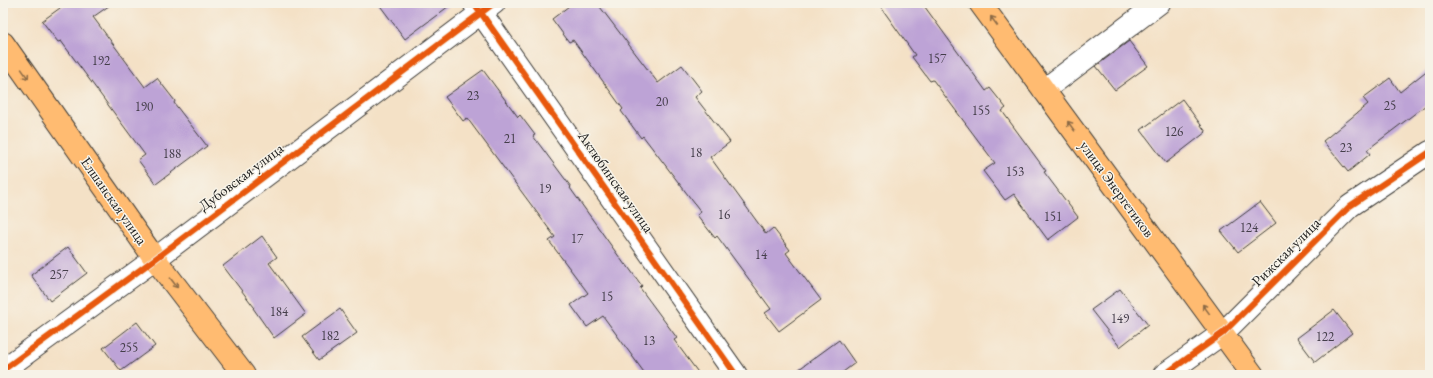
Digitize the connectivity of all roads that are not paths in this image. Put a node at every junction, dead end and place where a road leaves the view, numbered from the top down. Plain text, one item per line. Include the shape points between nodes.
1 (980, 3) edge
2 (1159, 3) edge
3 (483, 6) edge
4 (3, 42) edge
5 (1044, 90) junction
6 (1430, 152) edge
7 (155, 259) junction
8 (1223, 333) junction
9 (3, 370) edge
10 (244, 375) edge
11 (736, 375) edge
12 (1164, 375) edge
13 (1253, 375) edge

5 -> 1 main road, улица Энергетиков
2 - 5 street
3 - 7 street, Дубовская улица
3 - 11 street, Актюбинская улица
4 -> 7 main road, Елшанская улица
8 -> 5 main road, улица Энергетиков
6 - 8 street, Рижская улица via 1350,206
7 - 9 street, Дубовская улица
7 -> 10 main road, Елшанская улица
8 - 12 street, Рижская улица
8 - 13 main road, улица Энергетиков

